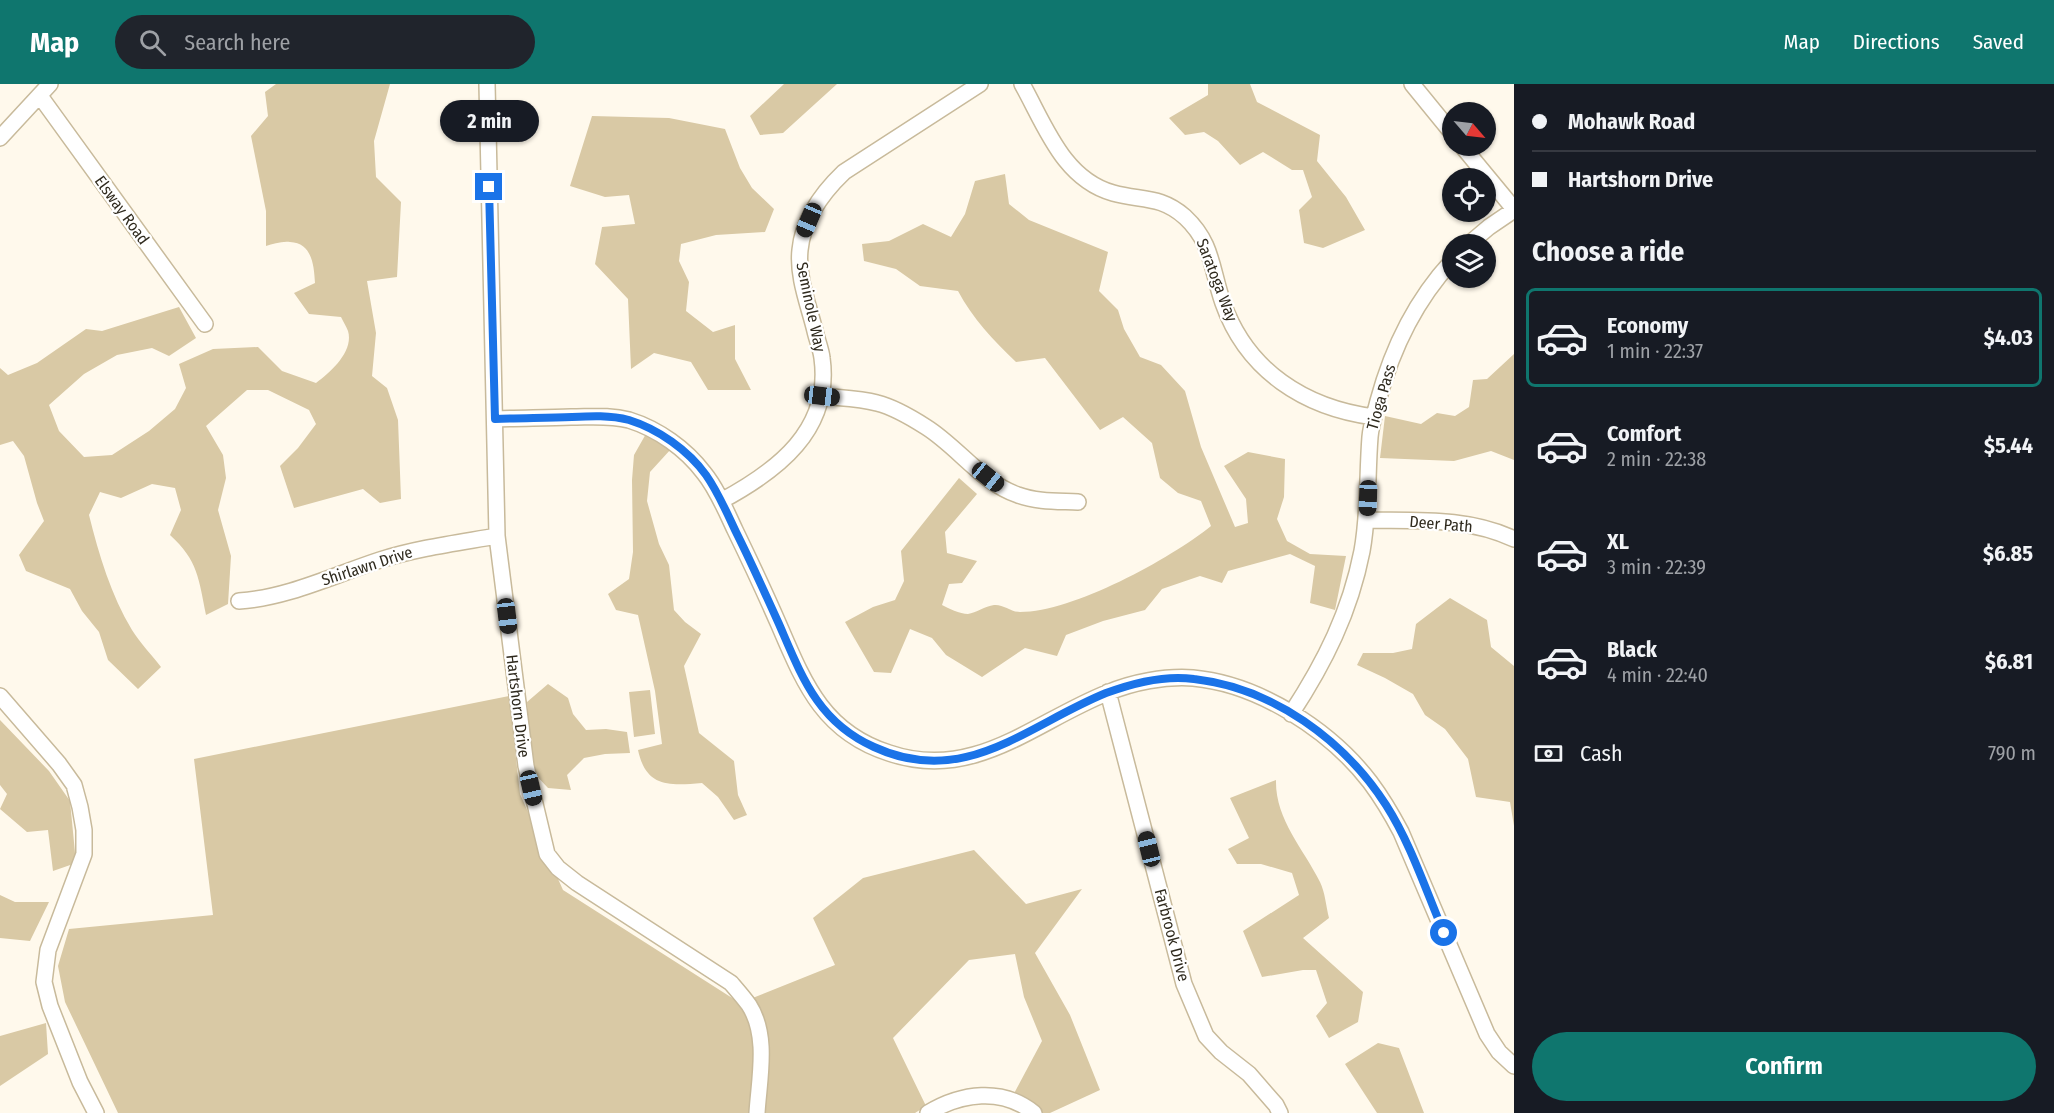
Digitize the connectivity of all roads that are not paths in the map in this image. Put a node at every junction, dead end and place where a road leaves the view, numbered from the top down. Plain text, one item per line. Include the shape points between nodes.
1 (50, 84) edge
2 (487, 84) edge
3 (980, 84) edge
4 (1022, 84) edge
5 (1412, 84) edge
6 (40, 96) junction
7 (1442, 121) edge
8 (0, 138) edge
9 (1470, 156) edge
10 (1514, 210) edge
11 (1481, 234) edge
12 (1442, 273) edge
13 (205, 324) dead end
14 (822, 396) junction
15 (1374, 417) junction
16 (495, 419) junction
17 (721, 501) junction
18 (1078, 501) dead end
19 (1367, 520) junction
20 (496, 536) junction
21 (1514, 539) edge
22 (239, 601) dead end
23 (1108, 692) junction
24 (0, 696) edge
25 (1292, 714) junction
26 (1514, 1066) edge
27 (96, 1113) edge
28 (757, 1113) edge
29 (928, 1113) edge
30 (1034, 1113) edge
31 (1280, 1113) edge

1 - 6 street
2 - 16 street, Hartshorn Drive
3 - 14 street, Seminole Way via 844,172 825,189 814,207 800,252 802,279 822,358
4 - 15 street, Saratoga Way via 1060,153 1078,175 1112,193 1140,196 1167,205 1196,229 1210,254 1231,321 1262,365 1289,388 1313,401 1338,411
5 - 7 street
6 - 8 street
6 - 13 street, Elsway Road
9 - 10 street
10 - 11 street
12 - 15 street, Tioga Pass via 1424,295 1394,350
14 - 17 street, Seminole Way via 796,447 760,478
14 - 18 street via 877,403 899,412 941,437 999,487 1018,496 1040,501
15 - 19 street, Tioga Pass
16 - 17 street via 610,416 630,420 668,438 705,473
16 - 20 street, Hartshorn Drive
17 - 23 street via 814,699 835,722 874,748 919,760 965,758 1027,735
19 - 21 street, Deer Path via 1444,521
19 - 25 street, Tioga Pass via 1352,592 1338,632
20 - 22 street, Shirlawn Drive via 419,549 264,600
20 - 28 street, Hartshorn Drive via 526,766 547,854 577,884 731,983 749,1006 761,1044
23 - 25 street via 1149,681 1194,678 1255,695
23 - 31 street, Farbrook Drive via 1184,984 1206,1036 1249,1074
24 - 27 street via 64,771 74,785 80,807 84,854 48,950 44,982 80,1082
25 - 26 street via 1351,760 1387,806 1487,1034
29 - 30 street via 952,1100 979,1095 998,1096

